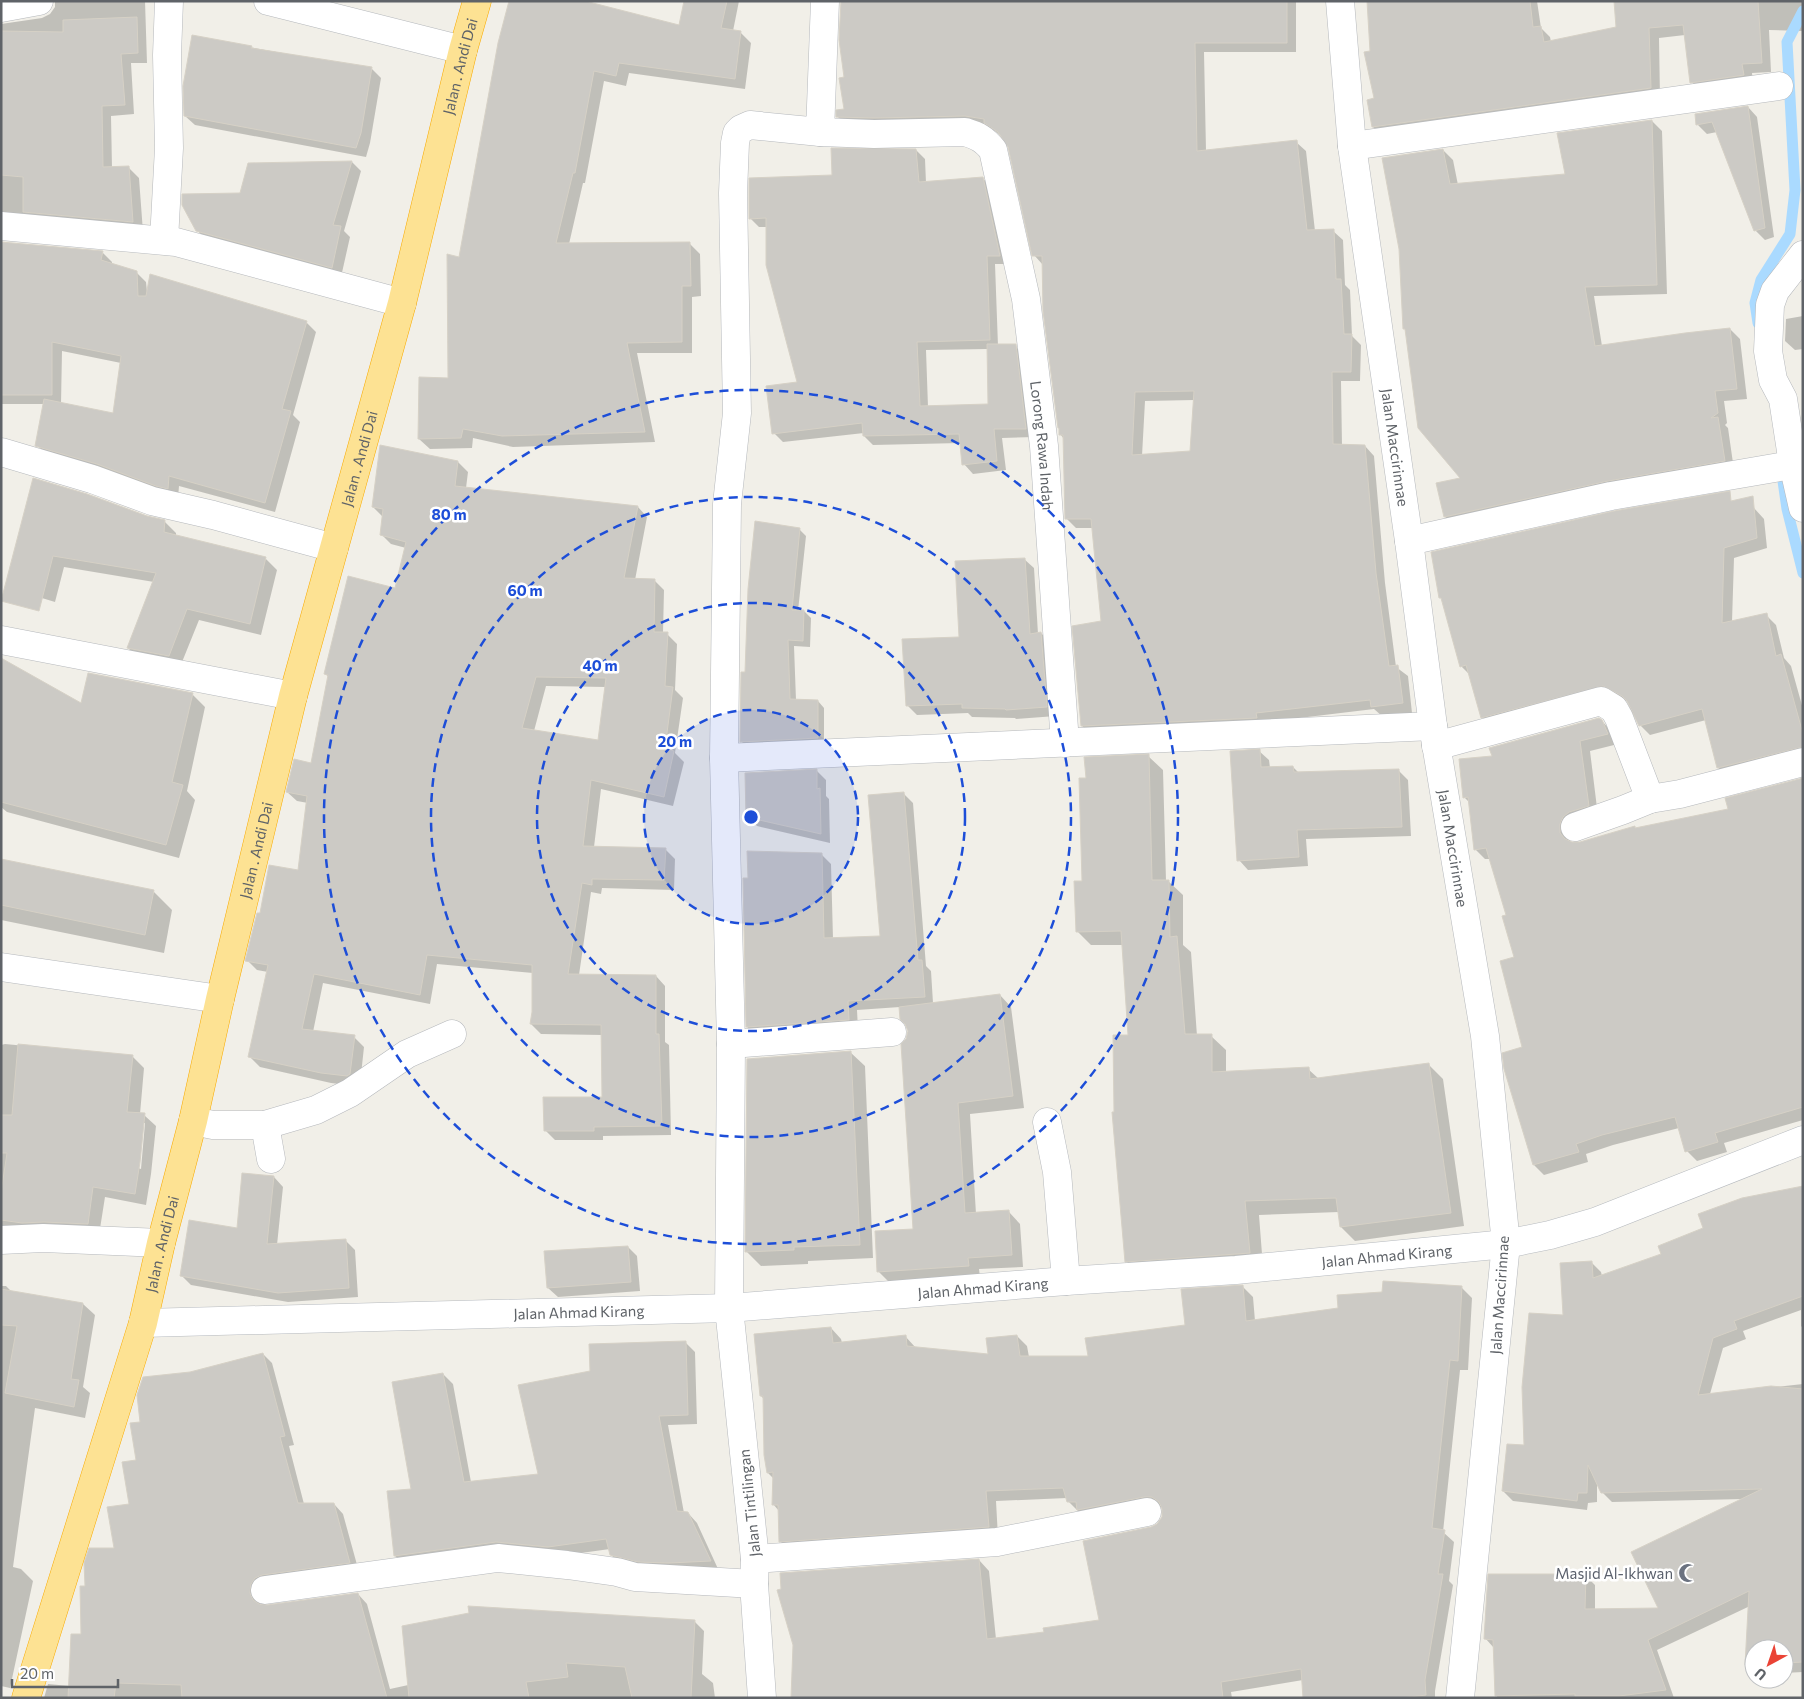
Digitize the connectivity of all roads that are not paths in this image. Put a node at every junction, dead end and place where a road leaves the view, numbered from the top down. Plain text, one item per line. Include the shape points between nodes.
1 (39, 1) edge
2 (170, 1) edge
3 (268, 1) edge
4 (477, 1) edge
5 (825, 1) edge
6 (1340, 1) edge
7 (1, 8) edge
8 (463, 50) junction
9 (1779, 86) dead end
10 (820, 132) junction
11 (1352, 146) junction
12 (993, 150) joint
13 (1, 226) edge
14 (164, 240) junction
15 (1803, 255) edge
16 (402, 303) junction
17 (1, 452) edge
18 (1798, 464) edge
19 (1803, 508) edge
20 (1410, 541) junction
21 (334, 548) junction
22 (1, 640) edge
23 (293, 696) junction
24 (1435, 736) junction
25 (1065, 743) junction
26 (724, 758) junction
27 (1803, 762) edge
28 (1650, 799) junction
29 (1575, 827) dead end
30 (1, 967) edge
31 (220, 999) junction
32 (892, 1032) dead end
33 (452, 1034) dead end
34 (731, 1044) junction
35 (193, 1121) junction
36 (1047, 1122) dead end
37 (265, 1126) junction
38 (1803, 1140) edge
39 (272, 1159) dead end
40 (1, 1240) edge
41 (161, 1243) junction
42 (1506, 1244) junction
43 (1066, 1281) junction
44 (729, 1308) junction
45 (143, 1323) junction
46 (1147, 1512) dead end
47 (754, 1572) junction
48 (265, 1590) dead end
49 (26, 1698) edge
50 (762, 1698) edge
51 (1460, 1698) edge

1 - 7 street
2 - 14 street via 167,55 169,148
3 - 8 street
4 - 8 highway, Jalan . Andi Dai
5 - 10 street
6 - 11 street, Jalan Maccirinnae
8 - 16 highway, Jalan . Andi Dai
9 - 11 street
10 - 12 street, Jalan Tintilingan via 965,132 978,135
10 - 26 street, Jalan Tintilingan via 750,125 737,133 735,142 736,414 727,504
11 - 20 street, Jalan Maccirinnae
12 - 25 street, Lorong Rawa Indah via 1026,299 1043,436
13 - 14 street
14 - 16 street
15 - 18 street via 1775,291 1768,317 1768,350 1773,380 1783,399
16 - 21 highway, Jalan . Andi Dai
17 - 21 street via 152,501 213,514
18 - 19 street
18 - 20 street via 1612,496
20 - 24 street, Jalan Maccirinnae
21 - 23 highway, Jalan . Andi Dai
22 - 23 street
23 - 31 highway, Jalan . Andi Dai
24 - 25 street
24 - 28 street via 1601,701 1614,709 1619,718
24 - 42 street, Jalan Maccirinnae via 1485,1036
25 - 26 street
26 - 34 street, Jalan Tintilingan
27 - 28 street
28 - 29 street
30 - 31 street
31 - 35 highway, Jalan . Andi Dai
32 - 34 street
33 - 37 street via 407,1054 350,1094 316,1110
34 - 44 street, Jalan Tintilingan
35 - 37 street via 213,1125
35 - 41 highway, Jalan . Andi Dai
36 - 43 street via 1056,1172
37 - 39 street
38 - 42 street, Jalan Ahmad Kirang via 1595,1222
40 - 41 street via 43,1238
41 - 45 highway, Jalan . Andi Dai
42 - 43 street, Jalan Ahmad Kirang via 1236,1270
42 - 51 street, Jalan Maccirinnae
43 - 44 street, Jalan Ahmad Kirang
44 - 45 street, Jalan Ahmad Kirang
44 - 47 street, Jalan Tintilingan
45 - 49 highway, Jalan . Andi Dai
46 - 47 street via 996,1542
47 - 48 street via 635,1577 567,1565 498,1558
47 - 50 street, Jalan Tintilingan

